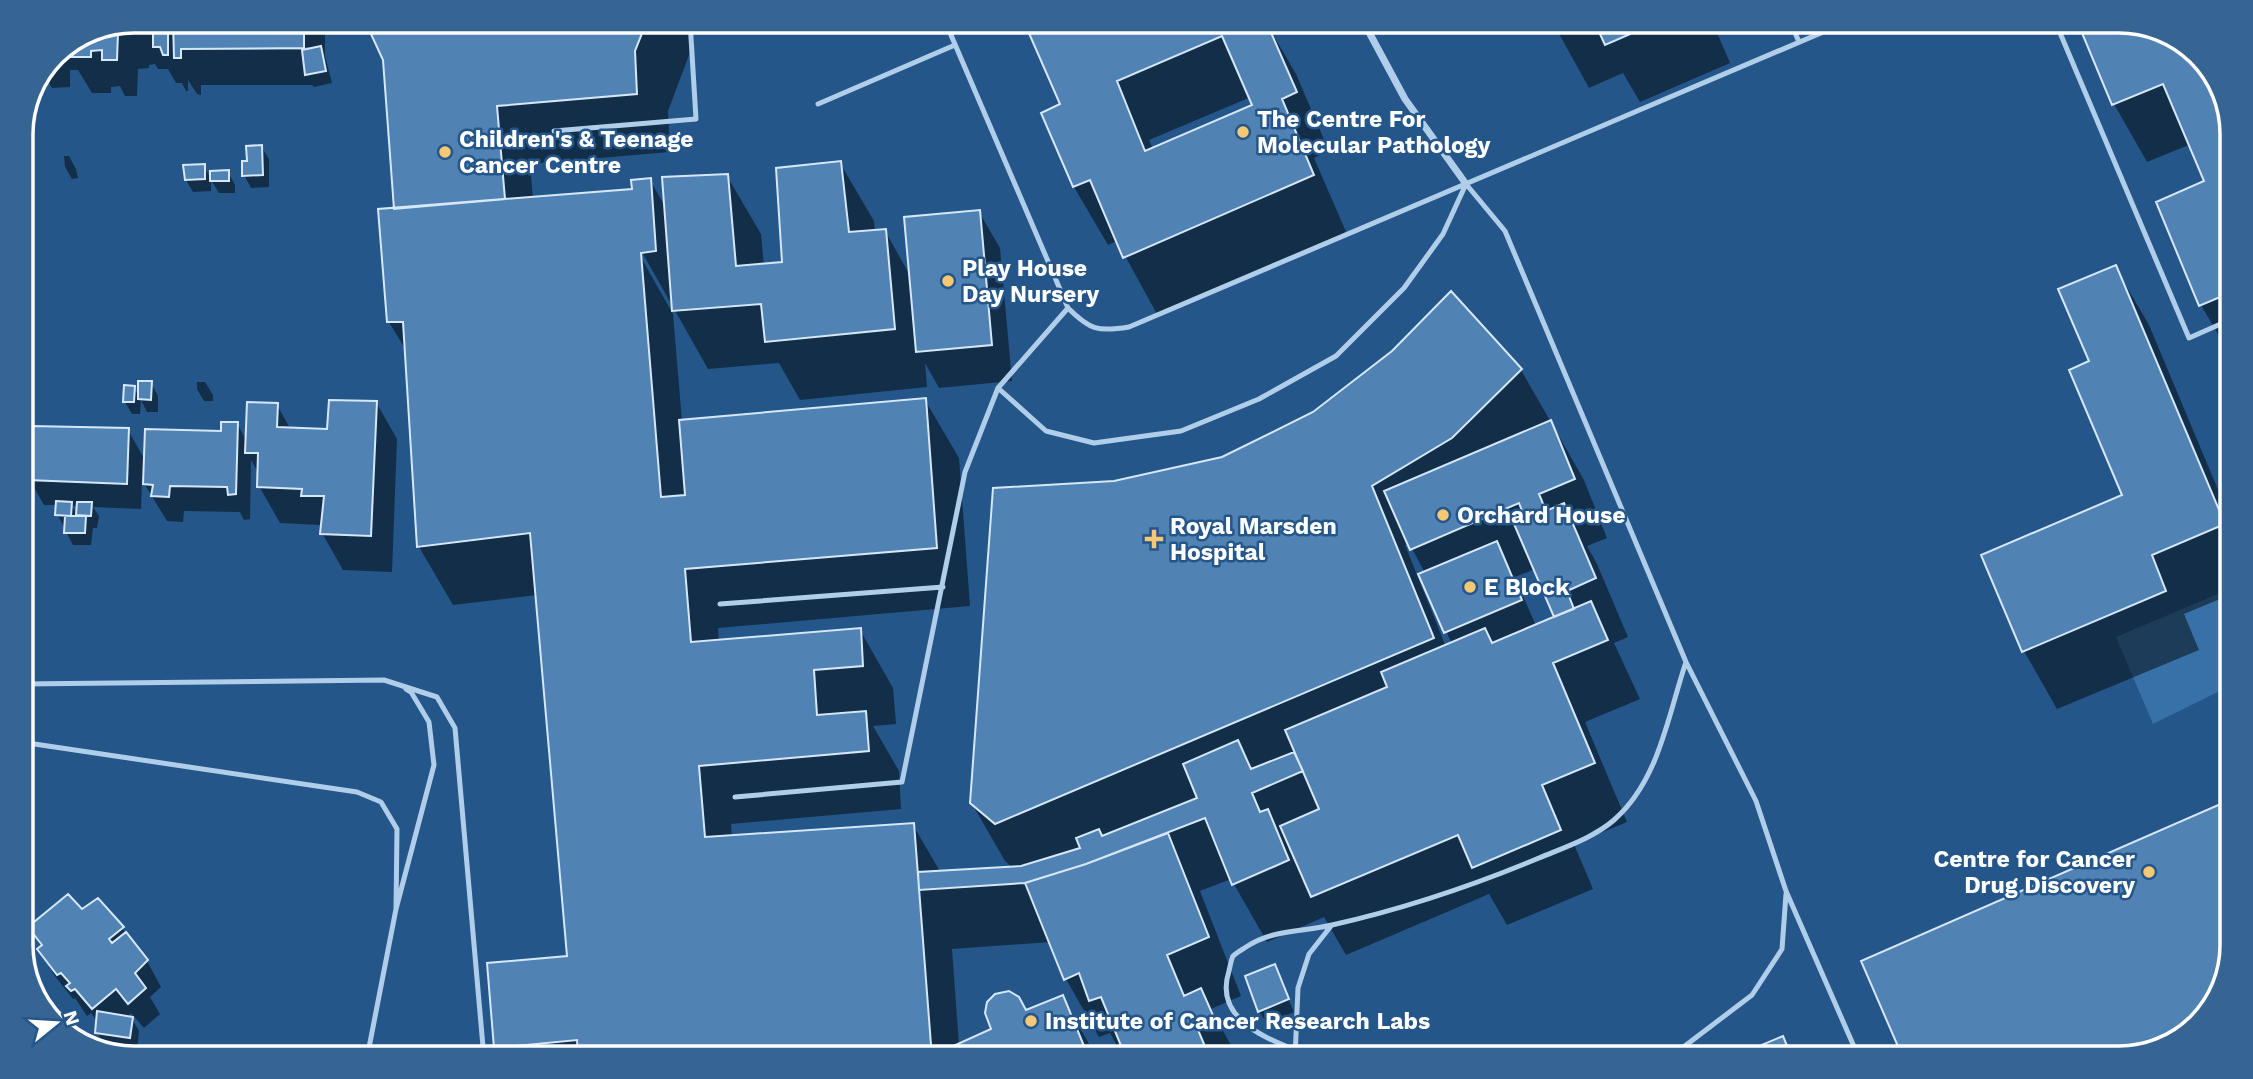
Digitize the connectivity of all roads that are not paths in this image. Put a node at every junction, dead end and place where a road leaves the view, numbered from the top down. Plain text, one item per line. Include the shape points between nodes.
1 (691, 33) edge
2 (950, 33) edge
3 (1369, 33) edge
4 (1795, 33) edge
5 (1820, 33) edge
6 (2060, 33) edge
7 (1799, 42) junction
8 (955, 45) junction
9 (818, 104) dead end
10 (554, 131) dead end
11 (1466, 184) junction
12 (1068, 308) junction
13 (2220, 324) edge
14 (998, 388) junction
15 (943, 587) junction
16 (720, 604) dead end
17 (1686, 662) junction
18 (384, 680) junction
19 (33, 684) edge
20 (33, 744) edge
21 (735, 797) dead end
22 (1786, 891) junction
23 (396, 909) junction
24 (1331, 926) junction
25 (369, 1046) edge
26 (483, 1046) edge
27 (1287, 1046) edge
28 (1295, 1046) edge
29 (1685, 1046) edge
30 (1855, 1046) edge

1 - 10 lane via 696,119
2 - 8 lane
3 - 11 street via 1405,99
4 - 7 lane
5 - 7 lane
6 - 13 lane via 2189,338
7 - 11 lane
8 - 9 lane
8 - 12 lane
11 - 12 lane via 1129,327 1087,326
11 - 14 lane via 1443,234 1404,288 1336,356 1259,399 1181,430 1094,443 1046,431
11 - 17 lane via 1504,231
12 - 14 lane
14 - 15 lane via 965,472
15 - 16 lane
15 - 21 lane via 902,782
17 - 22 lane via 1756,801
17 - 24 lane via 1648,774 1615,819 1591,836 1477,884
18 - 19 lane
18 - 23 lane via 411,692 429,722 434,765
18 - 26 lane via 437,697 455,728
20 - 23 lane via 357,792 381,802 397,829
22 - 29 lane via 1783,949 1752,995
22 - 30 lane
23 - 25 lane
24 - 27 lane via 1289,930 1257,940 1234,956 1224,984 1231,1010 1248,1027
24 - 28 lane via 1309,954 1298,988

